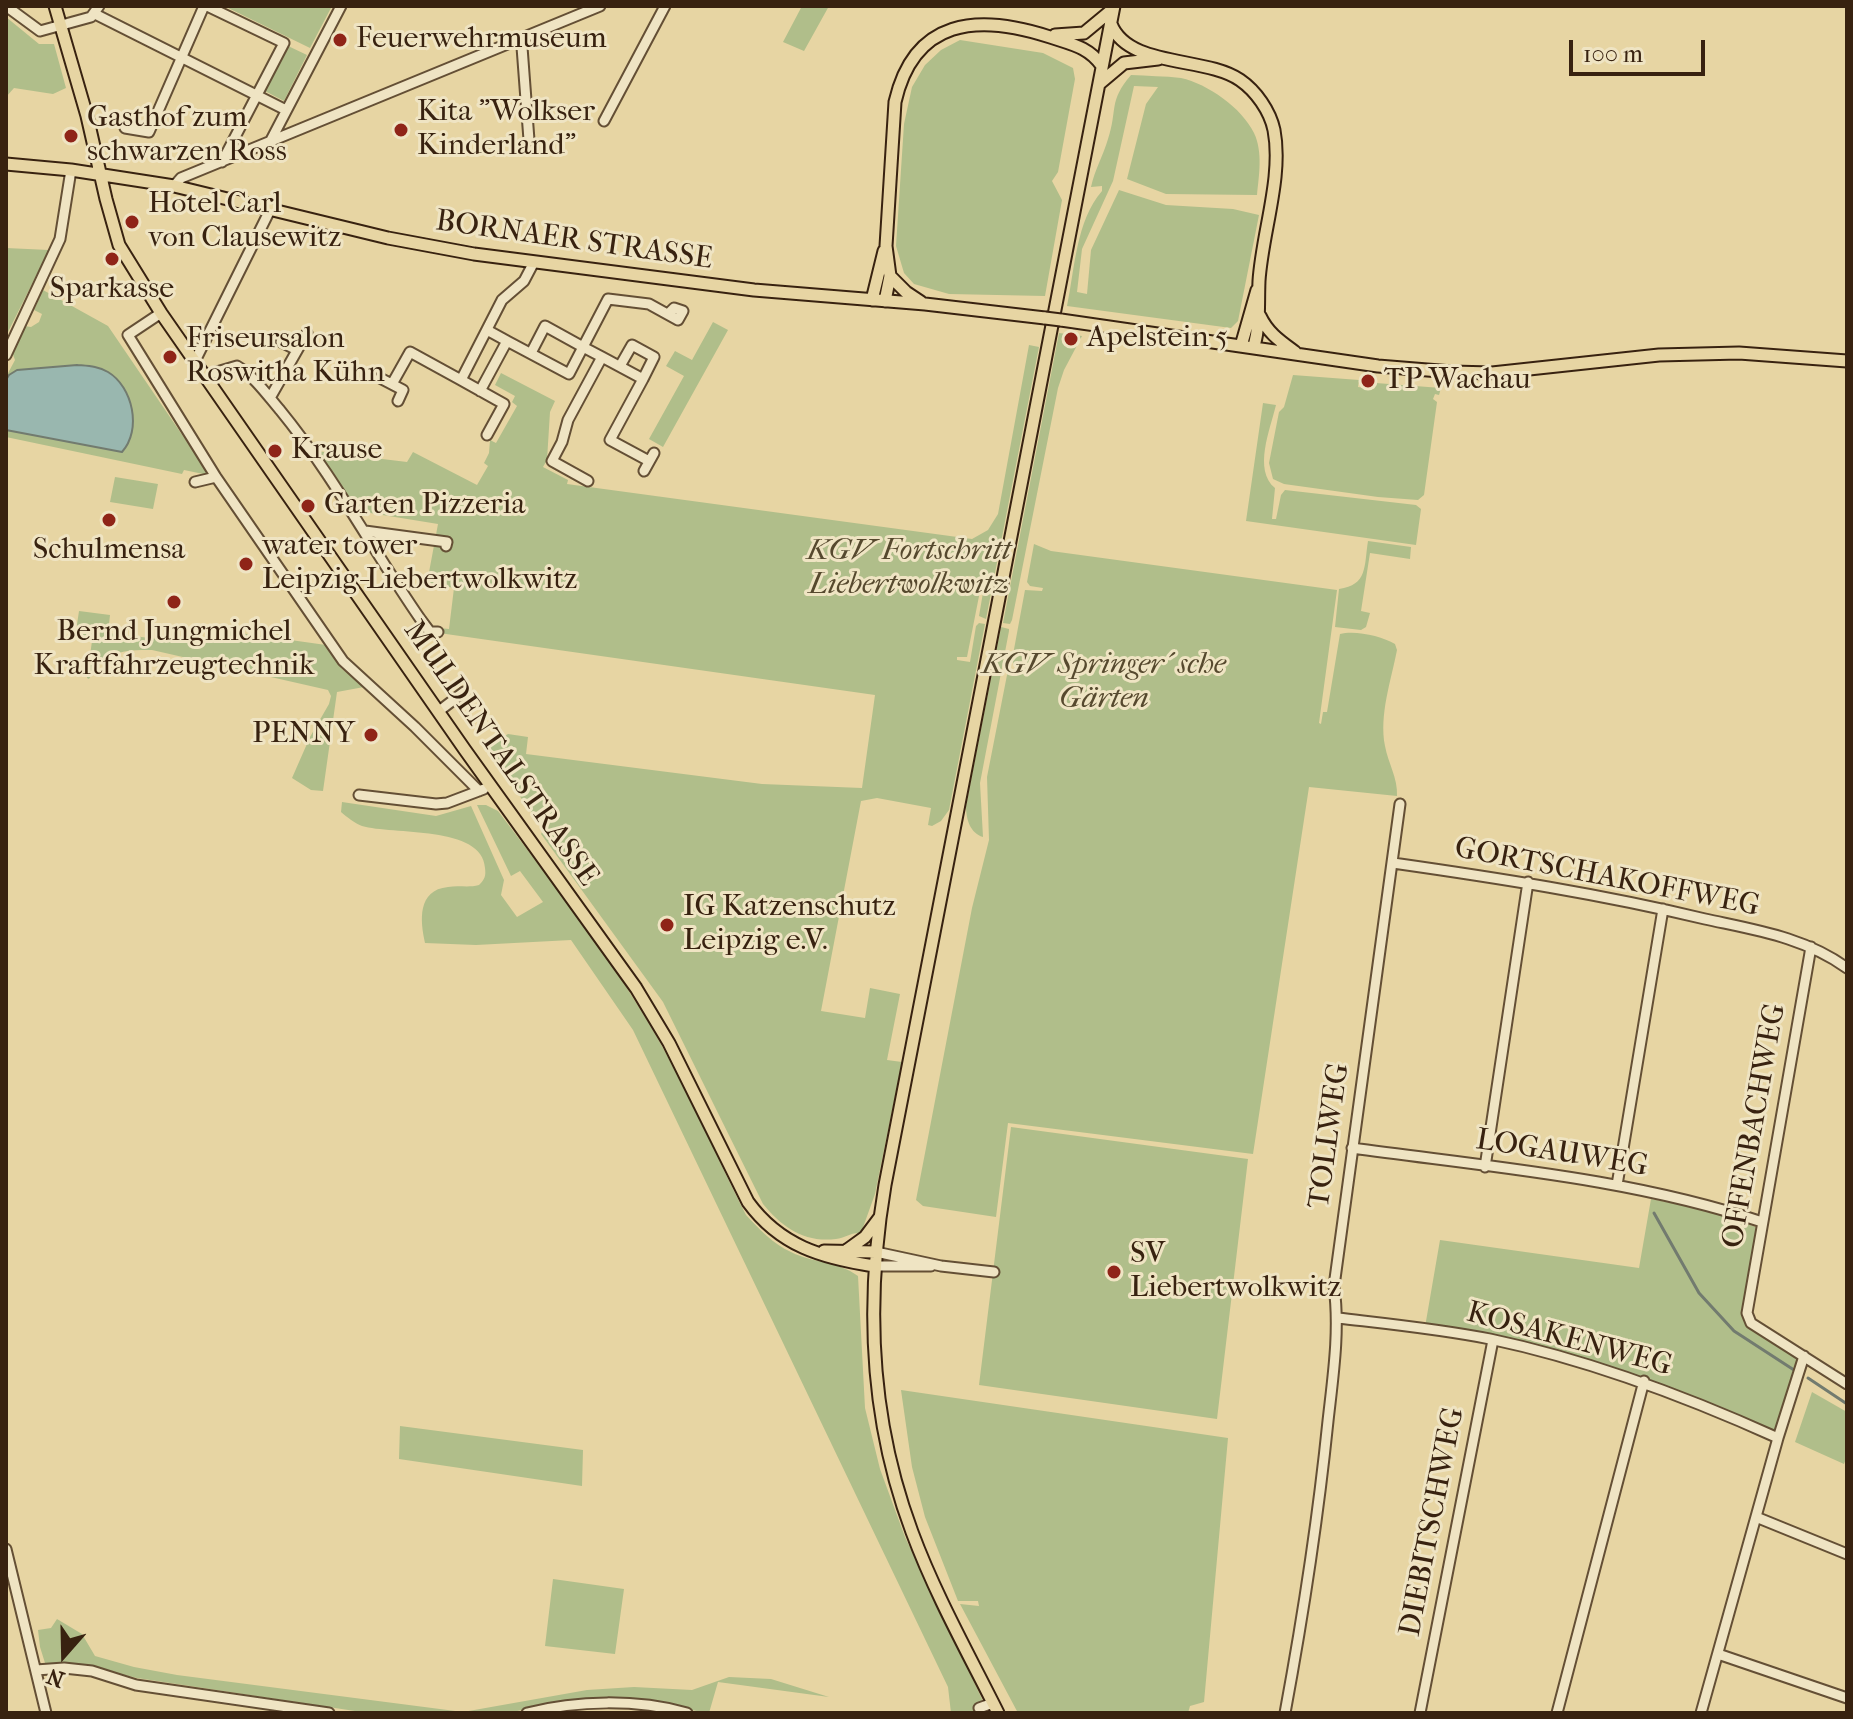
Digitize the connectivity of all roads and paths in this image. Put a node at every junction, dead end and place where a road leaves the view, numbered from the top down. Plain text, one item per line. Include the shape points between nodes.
1 (6, 6) edge
2 (55, 6) edge
3 (205, 6) edge
4 (341, 6) edge
5 (600, 6) edge
6 (665, 6) edge
7 (1114, 7) edge
8 (97, 10) edge
9 (1111, 23) junction
10 (61, 25) junction
11 (1042, 35) junction
12 (519, 39) junction
13 (181, 57) junction
14 (1166, 59) junction
15 (1102, 66) junction
16 (1099, 84) junction
17 (258, 95) junction
18 (286, 110) junction
19 (604, 121) dead end
20 (125, 128) dead end
21 (529, 140) dead end
22 (270, 142) junction
23 (222, 162) junction
24 (6, 164) edge
25 (71, 170) junction
26 (101, 176) junction
27 (174, 186) junction
28 (270, 210) junction
29 (886, 246) junction
30 (534, 262) junction
31 (890, 276) junction
32 (1259, 282) junction
33 (872, 300) junction
34 (885, 301) junction
35 (925, 304) junction
36 (161, 313) junction
37 (668, 314) dead end
38 (1260, 316) junction
39 (487, 330) junction
40 (307, 333) dead end
41 (507, 341) junction
42 (281, 342) dead end
43 (1241, 346) junction
44 (583, 347) junction
45 (1254, 347) junction
46 (297, 350) junction
47 (531, 353) junction
48 (1299, 354) junction
49 (6, 355) edge
50 (602, 357) junction
51 (1847, 361) edge
52 (194, 363) junction
53 (620, 366) junction
54 (203, 376) junction
55 (380, 378) dead end
56 (643, 379) junction
57 (461, 380) junction
58 (392, 384) junction
59 (480, 391) junction
60 (270, 398) junction
61 (398, 401) dead end
62 (487, 435) dead end
63 (644, 471) dead end
64 (216, 477) junction
65 (588, 481) dead end
66 (195, 482) dead end
67 (365, 531) junction
68 (446, 546) dead end
69 (434, 632) dead end
70 (464, 692) dead end
71 (439, 711) junction
72 (490, 785) junction
73 (479, 791) junction
74 (359, 795) dead end
75 (1400, 804) dead end
76 (1393, 863) junction
77 (1528, 882) junction
78 (1663, 909) junction
79 (1811, 947) junction
80 (1847, 968) edge
81 (1352, 1148) junction
82 (1485, 1167) junction
83 (1617, 1185) junction
84 (880, 1217) junction
85 (1762, 1222) junction
86 (847, 1250) junction
87 (814, 1251) junction
88 (876, 1252) junction
89 (874, 1266) junction
90 (941, 1266) junction
91 (994, 1272) dead end
92 (1338, 1318) junction
93 (1493, 1340) junction
94 (1804, 1356) junction
95 (1644, 1381) junction
96 (1847, 1384) edge
97 (1778, 1438) junction
98 (1756, 1517) junction
99 (6, 1549) edge
100 (1847, 1554) edge
101 (1718, 1654) junction
102 (36, 1670) junction
103 (1847, 1698) edge
104 (979, 1708) dead end
105 (995, 1708) edge
106 (579, 1709) edge
107 (46, 1713) edge
108 (329, 1713) edge
109 (527, 1713) edge
110 (687, 1713) edge
111 (1285, 1713) edge
112 (1420, 1713) edge
113 (1557, 1713) edge
114 (1701, 1713) edge

1 - 10 street via 36,30
2 - 10 main road, MULDENTALSTRASSE
3 - 13 street
3 - 17 street via 284,43
4 - 18 street
5 - 12 street
6 - 19 street
7 - 9 main road
7 - 11 main road via 1084,33
8 - 10 street
8 - 13 street
9 - 14 main road via 1125,44
9 - 15 main road
10 - 26 main road, MULDENTALSTRASSE
11 - 15 main road via 1086,49
11 - 29 main road via 997,26 960,26 925,43 911,58 895,102
12 - 21 street
12 - 22 street
13 - 17 street
13 - 20 street via 149,132
14 - 16 main road via 1124,63
14 - 32 main road via 1240,80 1261,100 1274,127 1276,153
15 - 16 main road
16 - 84 main road
17 - 18 street
17 - 23 street
18 - 22 street
22 - 23 street
23 - 27 street via 181,178
24 - 25 main road, BORNAER STRASSE
25 - 26 main road, BORNAER STRASSE
25 - 49 street via 60,239
26 - 27 main road, BORNAER STRASSE
26 - 36 main road, MULDENTALSTRASSE via 119,245
27 - 28 main road, BORNAER STRASSE
28 - 30 main road, BORNAER STRASSE via 397,240
28 - 52 street
29 - 31 main road
29 - 33 main road
30 - 33 main road, BORNAER STRASSE
30 - 39 street via 524,281 502,300
31 - 34 main road
31 - 35 main road
32 - 38 main road
32 - 43 main road
33 - 34 main road, BORNAER STRASSE
34 - 35 main road, BORNAER STRASSE
35 - 43 main road, BORNAER STRASSE, bridge
36 - 52 main road, MULDENTALSTRASSE
36 - 64 street via 128,335
37 - 44 street via 649,304 608,299
38 - 45 main road
38 - 48 main road via 1275,338
39 - 41 street
39 - 57 street
40 - 46 street
41 - 47 street
41 - 59 street
42 - 46 street
43 - 45 main road, BORNAER STRASSE
44 - 47 street via 569,374
44 - 47 street via 545,326
44 - 50 street
45 - 48 main road, BORNAER STRASSE
46 - 60 street
48 - 51 main road, BORNAER STRASSE via 1387,367 1492,373 1675,355 1739,353
50 - 53 street
50 - 65 street via 552,461
52 - 54 main road, MULDENTALSTRASSE
53 - 56 street
53 - 56 street via 632,345 654,357
54 - 60 street via 237,366
54 - 71 main road, MULDENTALSTRASSE
55 - 58 street
56 - 63 street via 610,440 652,457
57 - 58 street via 410,352
57 - 59 street
58 - 61 street via 403,390
59 - 62 street via 504,404
60 - 67 street
64 - 66 street
64 - 73 street via 343,661
67 - 68 street via 447,542
67 - 69 street via 409,604
70 - 71 street
71 - 72 main road, MULDENTALSTRASSE
72 - 73 street
72 - 87 main road, MULDENTALSTRASSE via 653,1014 759,1218 779,1236
73 - 74 street via 436,804
75 - 76 street, TOLLWEG
76 - 77 street, GORTSCHAKOFFWEG
76 - 81 street, TOLLWEG
77 - 78 street, GORTSCHAKOFFWEG
77 - 82 street
78 - 79 street, GORTSCHAKOFFWEG
78 - 83 street
79 - 80 street, GORTSCHAKOFFWEG
79 - 85 street, OFFENBACHWEG
81 - 82 street, LOGAUWEG
81 - 92 street, TOLLWEG via 1334,1286
82 - 83 street, LOGAUWEG
83 - 85 street, LOGAUWEG via 1705,1203
84 - 86 main road
84 - 88 main road
85 - 94 street, OFFENBACHWEG via 1747,1313 1751,1323
86 - 87 main road, MULDENTALSTRASSE
86 - 88 main road, MULDENTALSTRASSE
87 - 89 main road, MULDENTALSTRASSE
88 - 89 main road
88 - 90 street, MULDENTALSTRASSE
89 - 90 street, MULDENTALSTRASSE
89 - 105 main road via 878,1402 890,1460 921,1554
90 - 91 street, MULDENTALSTRASSE
92 - 93 street, KOSAKENWEG
92 - 111 street, TOLLWEG via 1325,1454
93 - 95 street, KOSAKENWEG
93 - 112 street, DIEBITSCHWEG
94 - 96 street
94 - 97 street
95 - 97 street, KOSAKENWEG
95 - 113 street
97 - 98 street
98 - 100 street
98 - 101 street
99 - 102 street
101 - 103 street
101 - 114 street
102 - 107 street
102 - 108 street via 92,1671 136,1685
104 - 105 street
106 - 109 street
106 - 110 street via 640,1705

